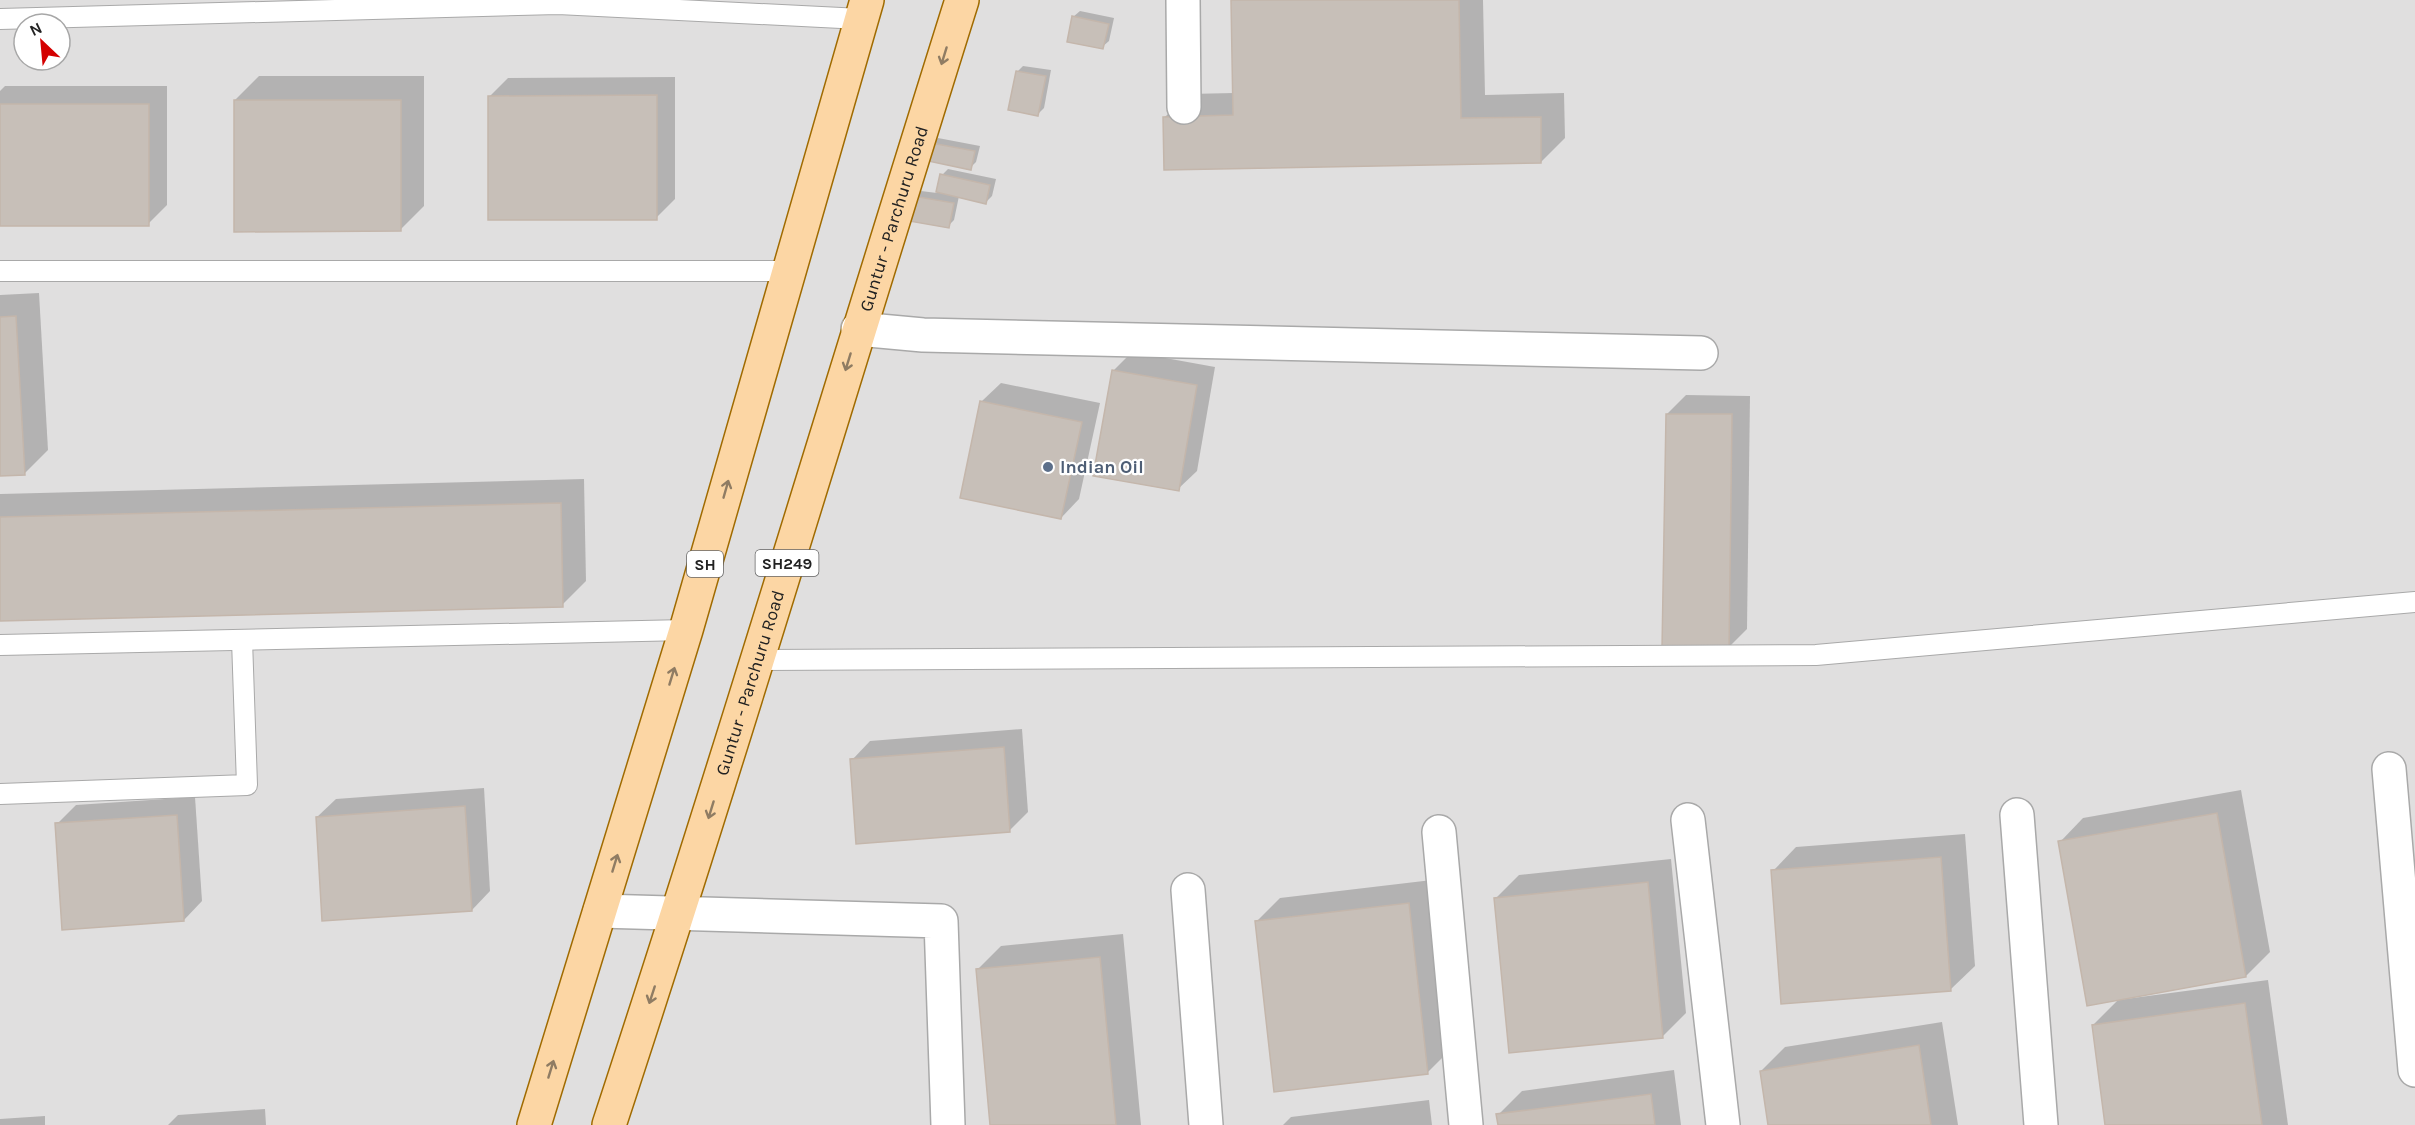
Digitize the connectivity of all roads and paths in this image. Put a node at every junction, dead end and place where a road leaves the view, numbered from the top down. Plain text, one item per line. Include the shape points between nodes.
1 (962, 0) edge
2 (1183, 0) edge
3 (864, 9) edge
4 (0, 19) edge
5 (1184, 107) dead end
6 (0, 271) edge
7 (788, 271) junction
8 (858, 329) junction
9 (1701, 353) dead end
10 (2415, 602) edge
11 (686, 630) junction
12 (242, 640) junction
13 (0, 645) edge
14 (758, 660) junction
15 (2388, 769) dead end
16 (0, 794) edge
17 (2017, 815) dead end
18 (1688, 820) dead end
19 (1439, 832) dead end
20 (1188, 890) dead end
21 (600, 911) junction
22 (679, 913) junction
23 (2415, 1070) edge
24 (534, 1125) edge
25 (609, 1125) edge
26 (948, 1125) edge
27 (1206, 1125) edge
28 (1466, 1125) edge
29 (1724, 1125) edge
30 (2041, 1125) edge

1 -> 8 main road, Guntur - Parchuru Road / SH249
2 - 5 street
3 - 4 lane via 558,4
3 - 7 main road, SH
6 - 7 lane
11 -> 7 main road, SH
8 - 9 street via 923,335
8 -> 14 main road, Guntur - Parchuru Road / SH249
10 - 14 lane via 1816,655
11 - 12 lane
21 -> 11 main road, SH
12 - 13 lane
12 - 16 lane via 247,785
14 -> 22 main road, Guntur - Parchuru Road / SH249
15 - 23 street
17 - 30 street
18 - 29 street
19 - 28 street
20 - 27 street
21 - 22 street
24 -> 21 main road, SH
22 -> 25 main road, Guntur - Parchuru Road / SH249
22 - 26 street via 941,921

